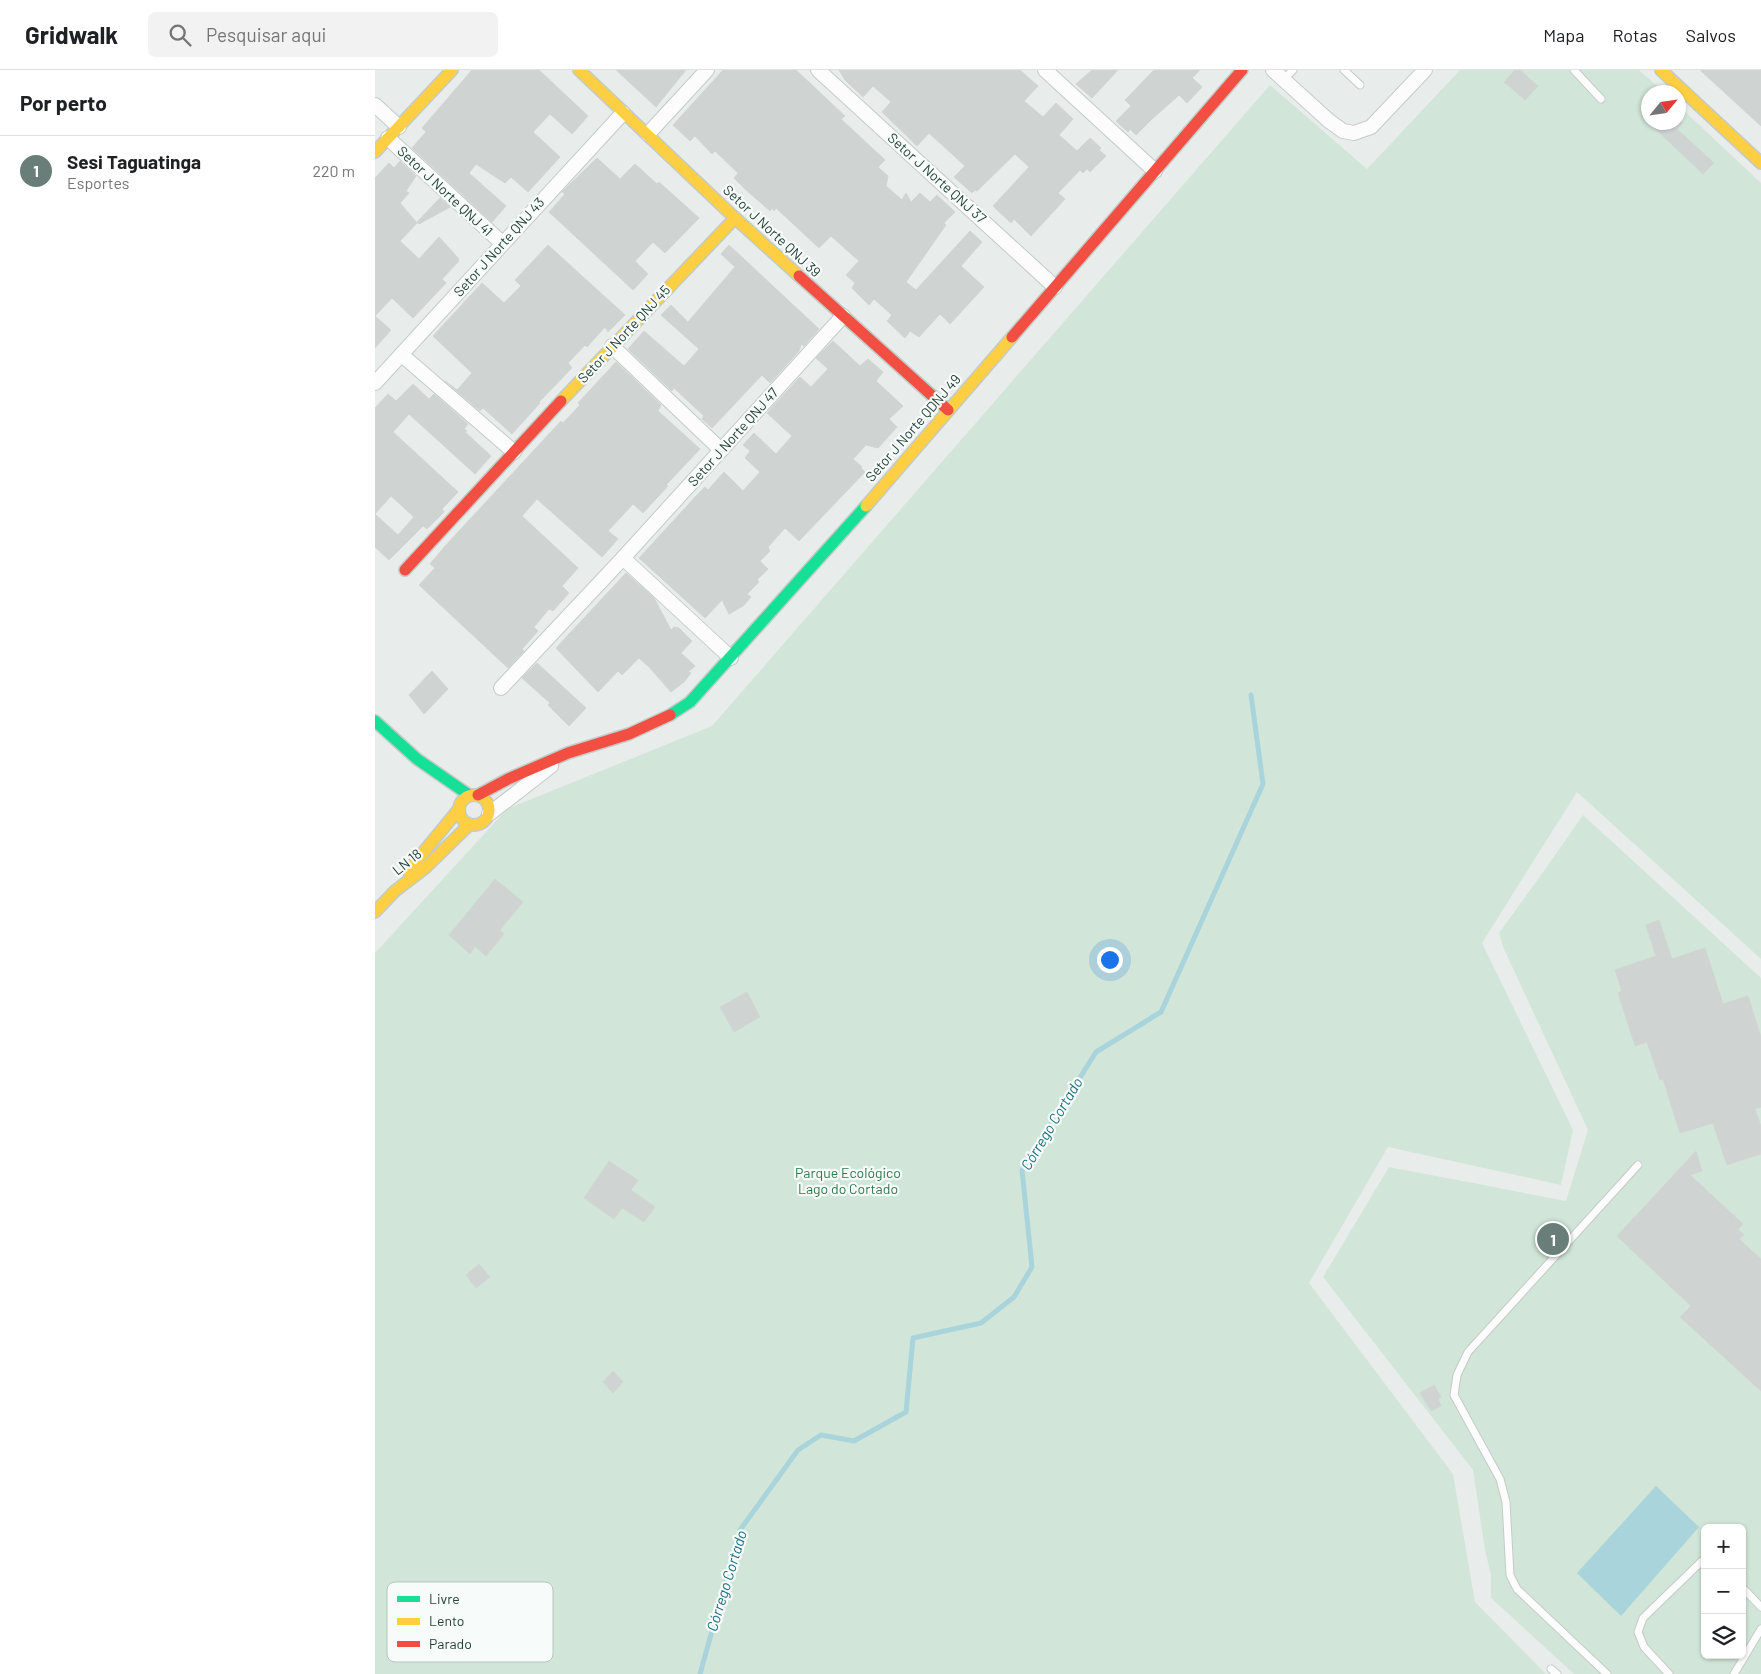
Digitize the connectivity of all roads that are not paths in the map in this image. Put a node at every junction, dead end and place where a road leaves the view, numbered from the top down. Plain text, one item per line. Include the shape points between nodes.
1 (452, 70) edge
2 (579, 70) edge
3 (707, 70) edge
4 (818, 70) edge
5 (1045, 70) edge
6 (1242, 70) edge
7 (1273, 70) edge
8 (1344, 70) edge
9 (1425, 70) edge
10 (1575, 70) edge
11 (1661, 70) edge
12 (1288, 75) edge
13 (1360, 85) dead end
14 (1601, 98) dead end
15 (375, 105) edge
16 (623, 113) junction
17 (399, 127) junction
18 (648, 134) junction
19 (388, 138) junction
20 (375, 152) edge
21 (1761, 163) edge
22 (1155, 172) junction
23 (735, 218) junction
24 (502, 243) junction
25 (1055, 287) junction
26 (843, 316) junction
27 (612, 346) junction
28 (402, 354) junction
29 (375, 383) edge
30 (948, 410) junction
31 (721, 450) junction
32 (515, 452) junction
33 (623, 558) junction
34 (405, 570) dead end
35 (731, 658) junction
36 (501, 688) dead end
37 (375, 722) edge
38 (567, 753) junction
39 (417, 759) junction
40 (473, 795) junction
41 (459, 807) junction
42 (489, 814) junction
43 (469, 825) junction
44 (395, 891) junction
45 (375, 912) edge
46 (1638, 1165) dead end
47 (1701, 1562) edge
48 (1746, 1591) edge
49 (1761, 1607) edge
50 (1761, 1630) edge
51 (1607, 1674) edge
52 (1669, 1674) edge
53 (1734, 1674) edge

1 - 17 street, Setor J Norte QNJ 41
2 - 16 street, Setor J Norte QNJ 39
3 - 18 street
4 - 25 street, Setor J Norte QNJ 37
5 - 22 street
6 - 22 street, Setor J Norte QDNJ 49
7 - 12 street
8 - 13 lane
9 - 12 street via 1371,127 1354,133 1343,131 1329,121
10 - 14 lane
11 - 21 street
15 - 17 street
16 - 18 street, Setor J Norte QNJ 39
16 - 24 street, Setor J Norte QNJ 43
17 - 19 street, Setor J Norte QNJ 41
18 - 23 street, Setor J Norte QNJ 39
19 - 20 street, Setor J Norte QNJ 41
19 - 24 street, Setor J Norte QNJ 41
22 - 25 street, Setor J Norte QDNJ 49
23 - 26 street, Setor J Norte QNJ 39
23 - 27 street, Setor J Norte QNJ 45
24 - 28 street, Setor J Norte QNJ 43
25 - 30 street, Setor J Norte QDNJ 49
26 - 30 street, Setor J Norte QNJ 39
26 - 31 street, Setor J Norte QNJ 47
27 - 31 street
27 - 32 street, Setor J Norte QNJ 45
28 - 29 street, Setor J Norte QNJ 43
28 - 32 street
30 - 35 street, Setor J Norte QDNJ 49
31 - 33 street, Setor J Norte QNJ 47
32 - 34 street, Setor J Norte QNJ 45
33 - 35 street
33 - 36 street, Setor J Norte QNJ 47
35 - 38 street, Setor J Norte QDNJ 49 via 690,702 670,715 629,734
37 - 39 street
38 - 40 street, Setor J Norte QDNJ 49
38 - 42 street
39 - 40 street
39 - 41 street
40 - 41 street via 463,799
40 - 42 street via 487,803
41 - 43 street via 459,816
41 - 44 street, LN 18
42 - 43 street via 481,824
43 - 44 street, LN 18 via 425,868
44 - 45 street
46 - 51 lane via 1468,1352 1457,1375 1455,1396 1500,1479 1505,1502 1510,1575 1517,1589
47 - 52 lane via 1643,1618 1638,1632 1644,1646
48 - 49 lane
50 - 53 lane

